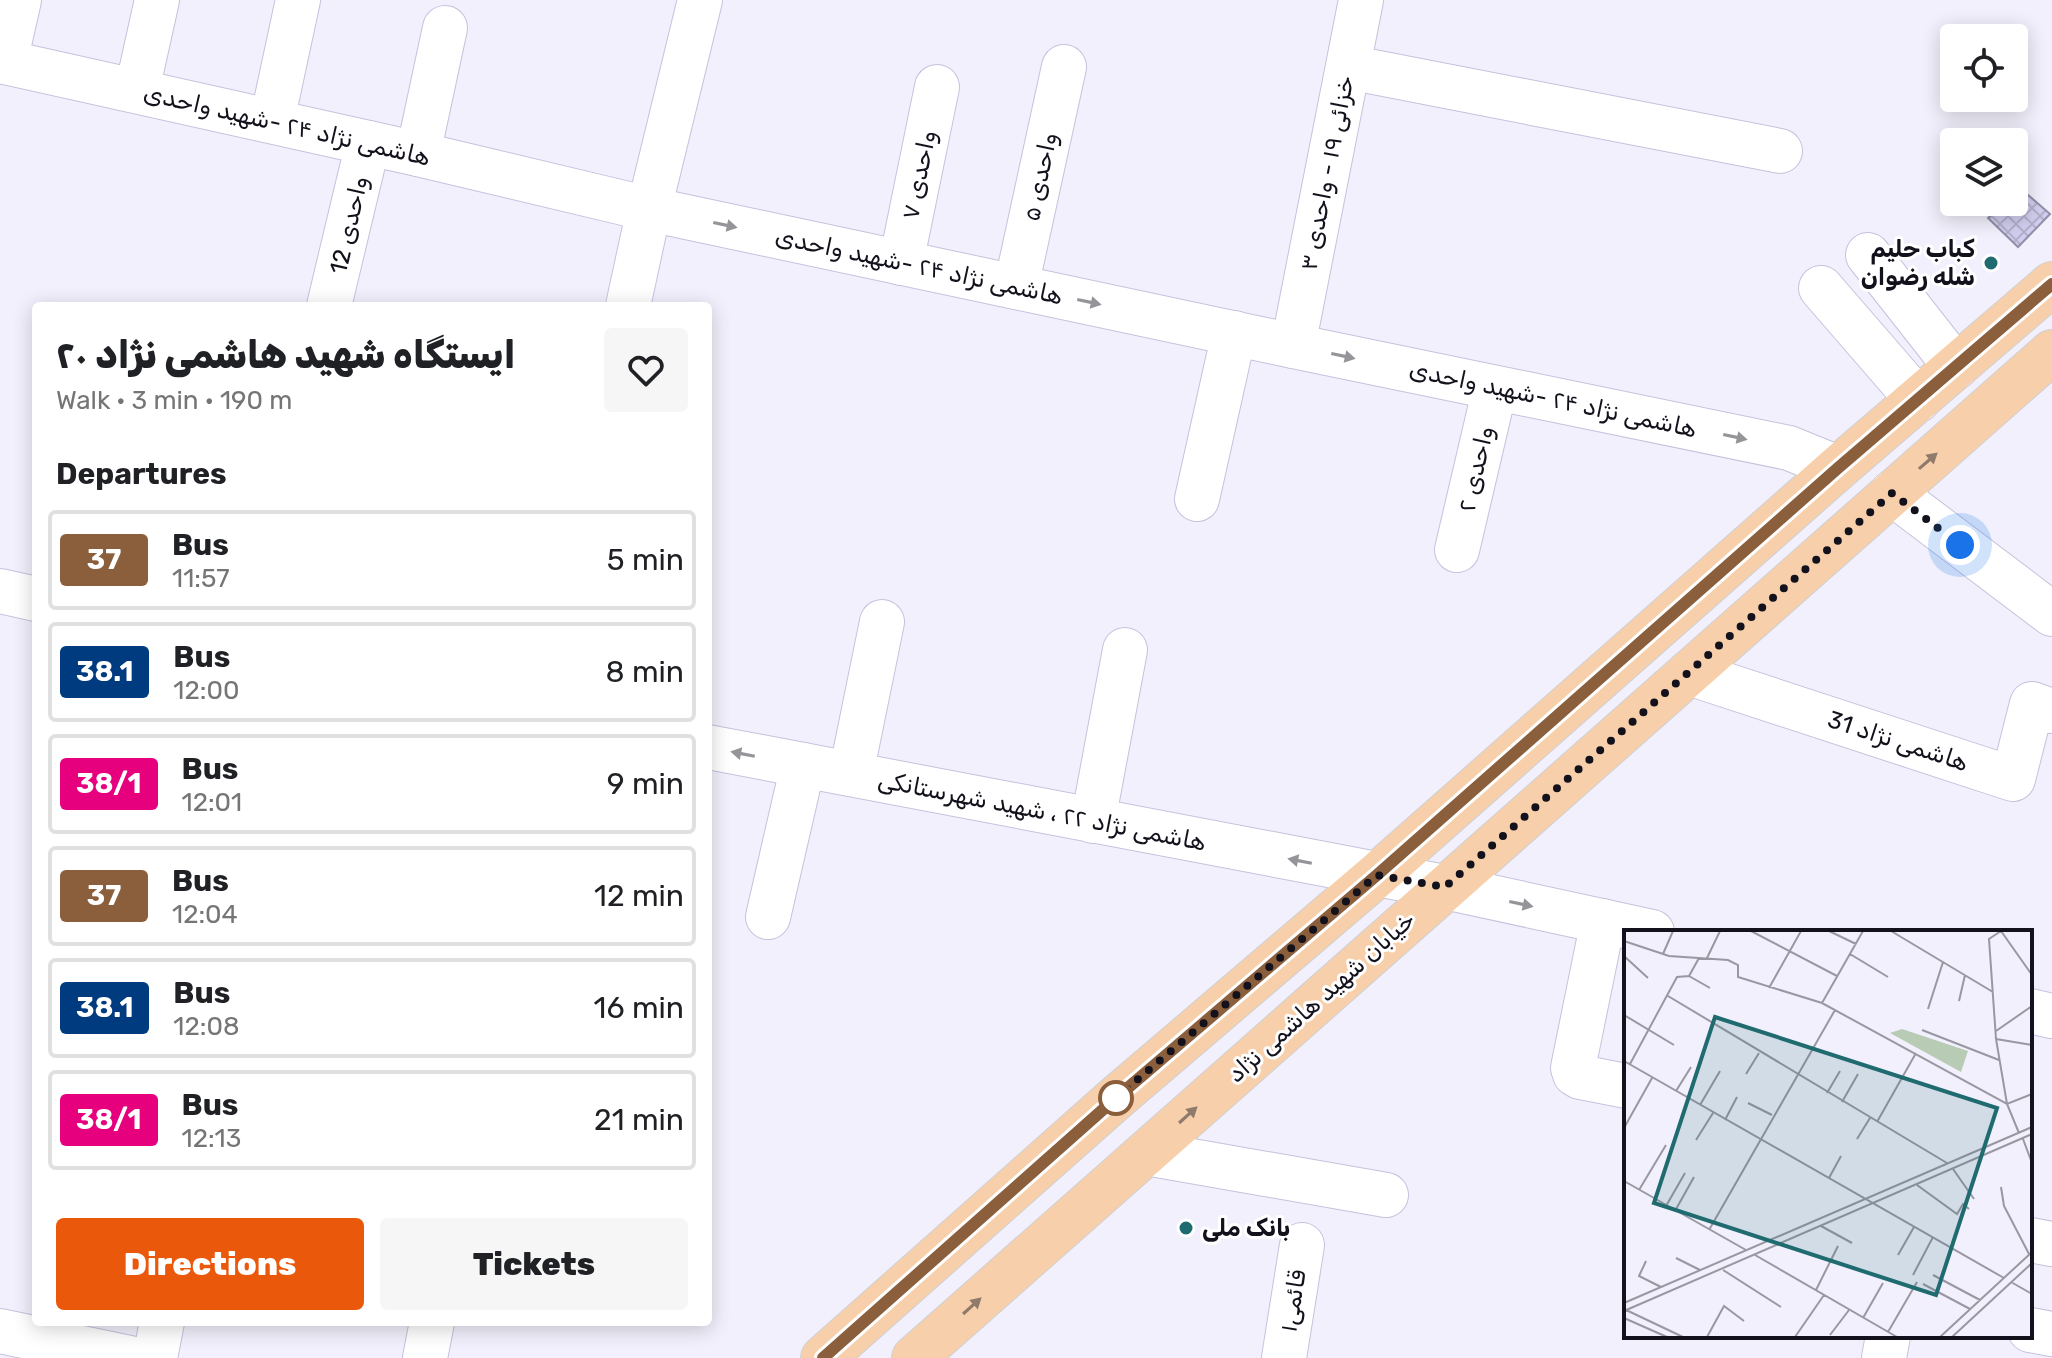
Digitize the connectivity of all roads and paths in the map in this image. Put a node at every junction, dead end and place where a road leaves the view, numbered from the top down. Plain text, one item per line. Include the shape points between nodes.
1 (19, 0) edge
2 (157, 0) edge
3 (298, 0) edge
4 (700, 0) edge
5 (1361, 0) edge
6 (445, 28) dead end
7 (2, 61) edge
8 (1064, 67) dead end
9 (1348, 67) junction
10 (937, 87) dead end
11 (137, 90) junction
12 (272, 121) junction
13 (368, 143) junction
14 (1780, 151) dead end
15 (418, 154) junction
16 (649, 209) junction
17 (1868, 255) dead end
18 (901, 263) junction
19 (2052, 284) edge
20 (1016, 287) junction
21 (1821, 288) dead end
22 (330, 302) edge
23 (629, 302) edge
24 (1234, 333) junction
25 (1293, 346) junction
26 (2052, 352) edge
27 (1956, 367) junction
28 (1495, 388) junction
29 (1918, 400) junction
30 (1838, 468) junction
31 (1892, 493) junction
32 (1197, 499) dead end
33 (1457, 550) dead end
34 (0, 591) edge
35 (32, 598) edge
36 (2052, 614) edge
37 (882, 622) dead end
38 (1125, 650) dead end
39 (1689, 673) junction
40 (2052, 711) edge
41 (712, 748) edge
42 (803, 765) junction
43 (851, 774) junction
44 (1093, 821) junction
45 (1377, 875) junction
46 (1445, 887) junction
47 (768, 917) dead end
48 (1603, 921) junction
49 (1643, 930) edge
50 (2032, 1011) edge
51 (2052, 1016) edge
52 (1624, 1086) edge
53 (1146, 1153) junction
54 (1386, 1195) dead end
55 (2032, 1240) edge
56 (2052, 1244) edge
57 (1302, 1245) dead end
58 (161, 1326) edge
59 (431, 1326) edge
60 (2032, 1330) edge
61 (0, 1331) edge
62 (2052, 1334) edge
63 (86, 1335) edge
64 (1888, 1338) edge
65 (130, 1358) edge
66 (155, 1358) edge
67 (425, 1358) edge
68 (823, 1358) edge
69 (914, 1358) edge
70 (1284, 1358) edge
71 (1884, 1358) edge

1 - 7 street
2 - 11 street
3 - 12 street
4 - 16 street
5 - 9 street, خزائی ۱۹ - واحدی ۳
6 - 15 street
7 - 11 street, هاشمی نژاد ۲۴ -شهید واحدی
8 - 20 street, واحدی ۵
9 - 14 street
9 - 25 street, خزائی ۱۹ - واحدی ۳
10 - 18 street, واحدی ۷
11 - 12 street, هاشمی نژاد ۲۴ -شهید واحدی
12 - 13 street, هاشمی نژاد ۲۴ -شهید واحدی
13 - 15 street, هاشمی نژاد ۲۴ -شهید واحدی
13 - 22 street, واحدی 12
15 - 16 street, هاشمی نژاد ۲۴ -شهید واحدی
16 -> 18 street, هاشمی نژاد ۲۴ -شهید واحدی
16 - 23 street
17 - 27 street
18 - 20 street, هاشمی نژاد ۲۴ -شهید واحدی
19 - 27 main road
20 -> 24 street, هاشمی نژاد ۲۴ -شهید واحدی
21 - 29 street
24 - 25 street, هاشمی نژاد ۲۴ -شهید واحدی
24 - 32 street
25 -> 28 street, هاشمی نژاد ۲۴ -شهید واحدی
31 -> 26 main road, خیابان شهید هاشمی نژاد
27 - 29 main road
28 -> 30 street, هاشمی نژاد ۲۴ -شهید واحدی via 1789,448
28 - 33 street, واحدی ۲
29 - 30 main road
30 - 45 main road
31 - 36 street
31 - 39 main road, خیابان شهید هاشمی نژاد
34 - 35 street
37 - 43 street
38 - 44 street
39 - 40 street, هاشمی نژاد 31 via 2013,779 2032,704
39 - 46 main road, خیابان شهید هاشمی نژاد
42 -> 41 street, هاشمی نژاد ۲۲ ، شهید شهرستانکی
42 - 43 street, هاشمی نژاد ۲۲ ، شهید شهرستانکی
42 - 47 street
43 - 44 street, هاشمی نژاد ۲۲ ، شهید شهرستانکی
45 -> 44 street, هاشمی نژاد ۲۲ ، شهید شهرستانکی
45 - 46 street, هاشمی نژاد ۲۲ ، شهید شهرستانکی
45 - 68 main road
46 -> 48 street, هاشمی نژاد ۲۲ ، شهید شهرستانکی
53 -> 46 main road, خیابان شهید هاشمی نژاد
48 - 49 street, هاشمی نژاد ۲۲ ، شهید شهرستانکی
48 - 52 street via 1573,1068 1580,1077
50 - 51 street
53 - 54 street
69 -> 53 main road, خیابان شهید هاشمی نژاد
55 - 56 street
57 - 70 street, قائمی۱
58 - 66 street
59 - 67 street
60 - 62 street
61 - 63 street
63 - 65 street
64 - 71 street

